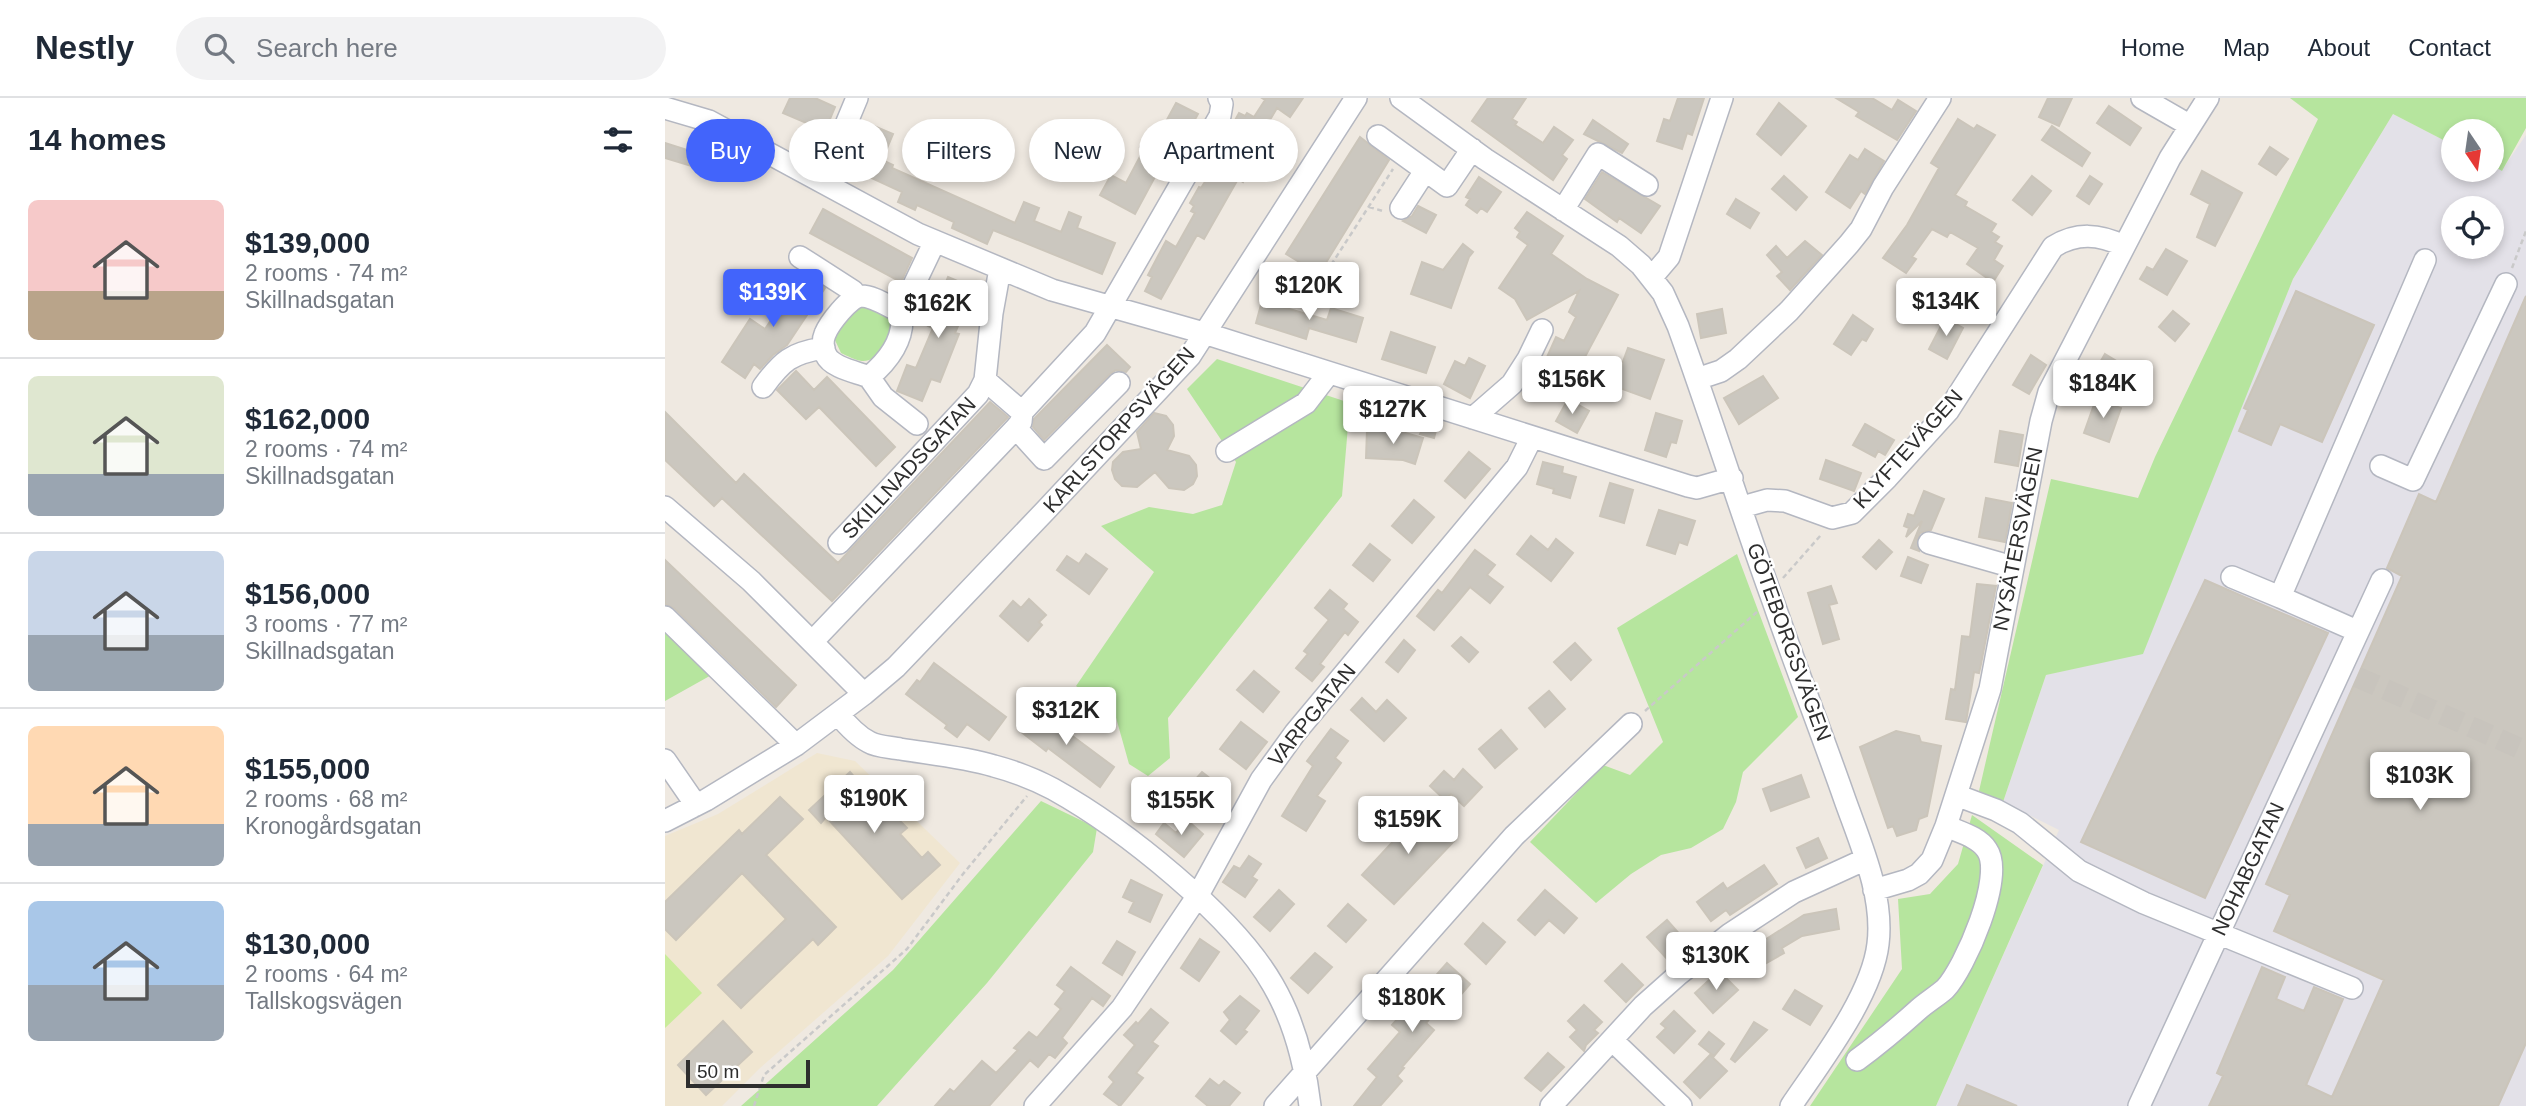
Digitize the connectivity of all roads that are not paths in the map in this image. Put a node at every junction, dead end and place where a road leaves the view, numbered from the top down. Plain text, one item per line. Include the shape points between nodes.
1 (857, 98) edge
2 (1219, 98) edge
3 (1356, 98) edge
4 (1401, 98) edge
5 (1722, 98) edge
6 (1940, 98) edge
7 (2142, 98) edge
8 (2208, 98) edge
9 (676, 106) edge
10 (848, 119) edge
11 (2189, 125) junction
12 (1377, 136) dead end
13 (1472, 149) junction
14 (789, 164) edge
15 (1425, 171) junction
16 (822, 182) edge
17 (1647, 185) dead end
18 (1401, 208) dead end
19 (1563, 210) junction
20 (935, 241) junction
21 (2125, 246) junction
22 (800, 257) dead end
23 (2425, 260) dead end
24 (1000, 269) junction
25 (1652, 277) junction
26 (2506, 284) road end
27 (856, 297) junction
28 (1111, 307) junction
29 (901, 312) junction
30 (1542, 330) dead end
31 (1204, 333) junction
32 (824, 348) junction
33 (1329, 373) junction
34 (869, 377) junction
35 (1697, 379) junction
36 (985, 380) junction
37 (1119, 383) dead end
38 (763, 387) dead end
39 (1473, 418) junction
40 (1019, 420) junction
41 (917, 424) dead end
42 (1532, 437) junction
43 (1227, 451) dead end
44 (2381, 466) dead end
45 (1732, 478) junction
46 (665, 507) edge
47 (1742, 508) junction
48 (839, 543) dead end
49 (1929, 543) dead end
50 (2013, 567) junction
51 (2232, 577) dead end
52 (2382, 580) dead end
53 (2280, 597) junction
54 (665, 617) edge
55 (2357, 631) junction
56 (812, 642) junction
57 (864, 694) junction
58 (838, 714) junction
59 (1631, 724) road end
60 (796, 745) junction
61 (665, 760) edge
62 (1956, 795) junction
63 (696, 805) junction
64 (665, 821) edge
65 (1946, 826) junction
66 (1866, 859) junction
67 (1874, 890) junction
68 (1197, 897) junction
69 (2218, 933) junction
70 (2352, 988) dead end
71 (1613, 1041) junction
72 (1857, 1060) dead end
73 (1306, 1070) junction
74 (1035, 1106) edge
75 (1275, 1106) edge
76 (1310, 1106) edge
77 (1551, 1106) edge
78 (1681, 1106) edge
79 (1791, 1106) edge
80 (2139, 1106) edge

1 - 10 street
2 - 28 street via 1220,116
3 - 31 street, KARLSTORPSVÄGEN
4 - 13 street, GÖTEBORGSVÄGEN
5 - 25 street via 1669,257
6 - 35 street via 1849,244 1738,359
7 - 11 street
8 - 11 street, NYSÄTERSVÄGEN
9 - 14 street
11 - 21 street, NYSÄTERSVÄGEN
12 - 15 street
13 - 15 street via 1447,186
13 - 19 street, GÖTEBORGSVÄGEN
15 - 18 street
16 - 20 street
17 - 19 street via 1598,154
19 - 25 street, GÖTEBORGSVÄGEN via 1619,246
20 - 24 street
20 - 29 street
21 - 47 street, KLYFTEVÄGEN via 2108,238 2081,235 2053,247 1948,411 1852,513 1832,518 1785,501 1767,500
21 - 50 street, NYSÄTERSVÄGEN via 2049,392
22 - 27 street
23 - 53 street
24 - 28 street
24 - 36 street, SKILLNADSGATAN
25 - 35 street, GÖTEBORGSVÄGEN via 1663,293
26 - 44 street via 2413,480
27 - 29 street
27 - 32 street via 825,335
28 - 31 street
28 - 40 street via 1095,333
29 - 34 street via 900,338 884,364
30 - 39 street via 1513,384
31 - 33 street
31 - 57 street, KARLSTORPSVÄGEN via 1189,356 1045,511 896,667
32 - 34 street, SKILLNADSGATAN via 830,361
32 - 38 street via 781,363
33 - 39 street
33 - 43 street via 1306,403
34 - 41 street, SKILLNADSGATAN via 883,397
35 - 45 street, GÖTEBORGSVÄGEN
36 - 40 street
36 - 48 street, SKILLNADSGATAN via 966,409
37 - 40 street via 1044,459
39 - 42 street
40 - 56 street
42 - 45 street via 1697,488
42 - 68 street, VARPGATAN via 1517,467 1295,733 1261,780
45 - 47 street, GÖTEBORGSVÄGEN
46 - 56 street via 751,581
47 - 66 street, GÖTEBORGSVÄGEN
49 - 50 street
50 - 62 street, NYSÄTERSVÄGEN via 1990,689
51 - 53 street
52 - 55 street, NOHABGATAN
53 - 55 street
54 - 60 street
55 - 69 street, NOHABGATAN via 2349,673
56 - 57 street
57 - 58 street, KARLSTORPSVÄGEN
58 - 60 street, KARLSTORPSVÄGEN
58 - 68 street via 871,744 994,765 1051,788 1100,820
59 - 73 street via 1514,836
60 - 63 street, KARLSTORPSVÄGEN
61 - 63 street
62 - 65 street, NYSÄTERSVÄGEN
62 - 69 street via 2020,823 2079,871
63 - 64 street, KARLSTORPSVÄGEN
65 - 67 street, NYSÄTERSVÄGEN via 1932,860 1919,873
65 - 72 street via 1978,840 1992,861 1990,890 1975,934 1946,988
66 - 67 street, GÖTEBORGSVÄGEN
66 - 71 street via 1794,892 1730,934 1643,1006
67 - 79 street, GÖTEBORGSVÄGEN via 1878,944 1871,970 1847,1021
68 - 73 street via 1248,946 1273,985 1293,1025
68 - 74 street, VARPGATAN via 1122,1008
69 - 70 street
69 - 80 street, NOHABGATAN
71 - 77 street
71 - 78 street
73 - 75 street
73 - 76 street

